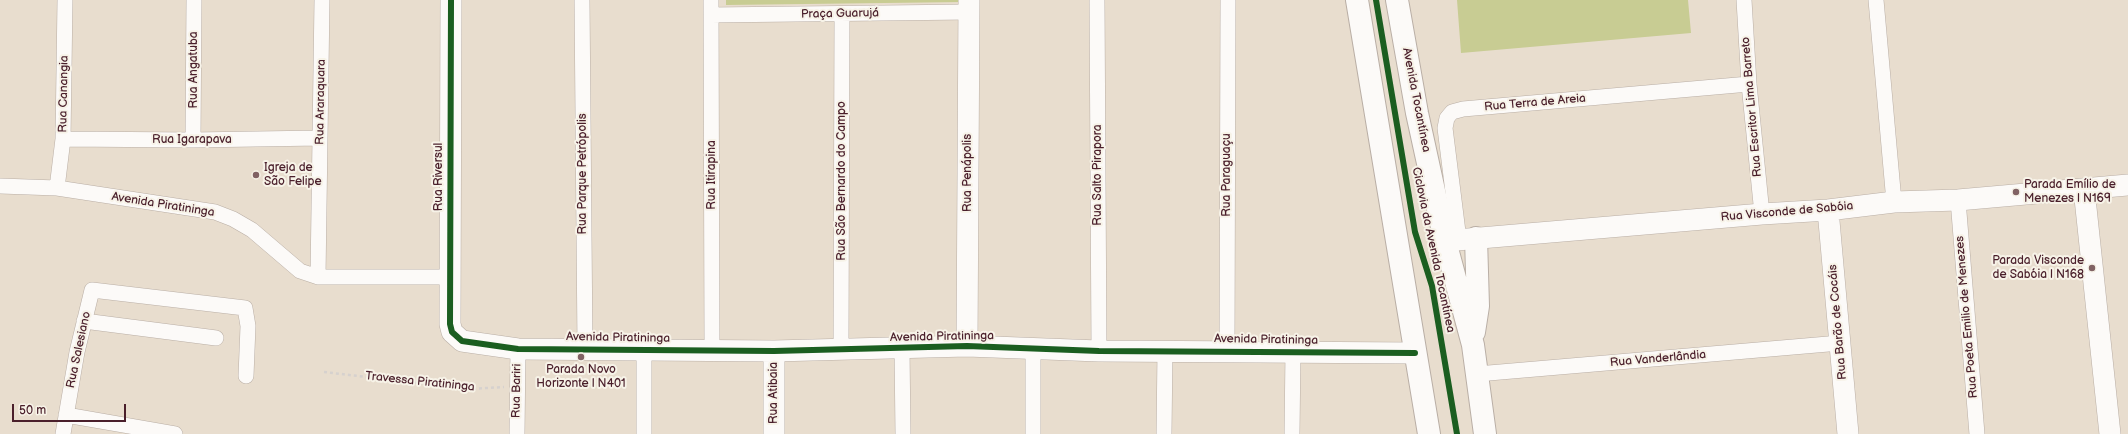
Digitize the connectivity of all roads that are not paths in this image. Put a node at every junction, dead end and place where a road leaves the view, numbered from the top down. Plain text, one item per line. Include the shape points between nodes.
1 (65, 0) edge
2 (194, 0) edge
3 (322, 0) edge
4 (451, 0) edge
5 (582, 0) edge
6 (711, 0) edge
7 (1097, 0) edge
8 (1228, 0) edge
9 (1357, 0) edge
10 (1397, 0) edge
11 (1744, 0) edge
12 (1876, 0) edge
13 (969, 6) edge
14 (842, 14) junction
15 (711, 15) junction
16 (1749, 84) junction
17 (320, 138) junction
18 (64, 139) junction
19 (193, 140) junction
20 (2128, 185) edge
21 (0, 186) edge
22 (57, 188) junction
23 (2084, 189) junction
24 (1958, 200) junction
25 (1894, 202) junction
26 (1828, 210) junction
27 (1762, 214) junction
28 (1460, 239) junction
29 (318, 277) junction
30 (450, 277) junction
31 (84, 321) junction
32 (216, 338) dead end
33 (1840, 343) junction
34 (470, 344) joint
35 (1473, 345) junction
36 (967, 346) junction
37 (584, 348) junction
38 (841, 348) junction
39 (902, 348) junction
40 (1033, 348) junction
41 (518, 349) junction
42 (644, 349) junction
43 (712, 350) junction
44 (1164, 350) junction
45 (774, 351) junction
46 (1099, 351) junction
47 (1227, 351) junction
48 (1293, 351) junction
49 (1415, 353) junction
50 (1477, 374) junction
51 (246, 376) dead end
52 (66, 415) junction
53 (62, 434) edge
54 (175, 434) edge
55 (517, 434) edge
56 (644, 434) edge
57 (774, 434) edge
58 (903, 434) edge
59 (1033, 434) edge
60 (1164, 434) edge
61 (1292, 434) edge
62 (1429, 434) edge
63 (1485, 434) edge
64 (1848, 434) edge
65 (1977, 434) edge
66 (2110, 434) edge

1 - 18 street, Rua Canangia
2 - 19 street, Rua Angatuba
3 - 17 street, Rua Araraquara
4 - 30 street, Rua Riversul
5 - 37 street, Rua Parque Petrópolis
6 - 15 street, Rua Itirapina
7 - 46 street, Rua Salto Pirapora
8 - 47 street, Rua Paraguaçu
9 - 49 main road
10 - 28 main road, Avenida Tocantínea via 1417,113
11 - 16 street, Rua Escritor Lima Barreto
12 - 25 street
13 - 14 street, Praça Guarujá
13 - 36 street, Rua Penápolis
14 - 15 street, Praça Guarujá
14 - 38 street, Rua São Bernardo do Campo
15 - 43 street, Rua Itirapina
16 - 27 street, Rua Escritor Lima Barreto
16 - 28 street, Rua Terra de Areia via 1462,109 1452,112 1446,118 1445,128
17 - 19 street, Rua Igarapava
17 - 29 street, Rua Araraquara
18 - 19 street, Rua Igarapava
18 - 22 street, Rua Canangia
20 - 23 street, Rua Visconde de Sabóia
21 - 22 street, Avenida Piratininga
22 - 29 street, Avenida Piratininga via 216,212 252,230 300,271
23 - 24 street, Rua Visconde de Sabóia
23 - 66 street
24 - 25 street, Rua Visconde de Sabóia
24 - 65 street, Rua Poeta Emilio de Menezes
25 - 26 street, Rua Visconde de Sabóia
26 - 27 street, Rua Visconde de Sabóia
26 - 33 street, Rua Barão de Cocáis
27 - 28 street, Rua Visconde de Sabóia
28 - 35 main road, Avenida Tocantínea
28 - 35 main road via 1478,306
29 - 30 street, Avenida Piratininga
30 - 34 street, Rua Riversul via 452,332
31 - 32 street
31 - 51 street, Rua Salesiano via 92,290 246,308
31 - 52 street, Rua Salesiano
33 - 50 street, Rua Vanderlândia
33 - 64 street, Rua Barão de Cocáis
34 - 41 street, Avenida Piratininga
35 - 50 main road, Avenida Tocantínea
36 - 39 street, Avenida Piratininga
36 - 40 street, Avenida Piratininga
37 - 41 street, Avenida Piratininga
37 - 42 street, Avenida Piratininga
38 - 39 street, Avenida Piratininga
38 - 45 street, Avenida Piratininga
39 - 58 street
40 - 46 street, Avenida Piratininga
40 - 59 street
41 - 55 street, Rua Bariri
42 - 43 street, Avenida Piratininga
42 - 56 street
43 - 45 street, Avenida Piratininga
44 - 46 street, Avenida Piratininga
44 - 47 street, Avenida Piratininga
44 - 60 street
45 - 57 street, Rua Atibaia
47 - 48 street, Avenida Piratininga
48 - 49 street, Avenida Piratininga
48 - 61 street
49 - 62 main road
50 - 63 main road, Avenida Tocantínea
52 - 53 street, Rua Salesiano
52 - 54 street

